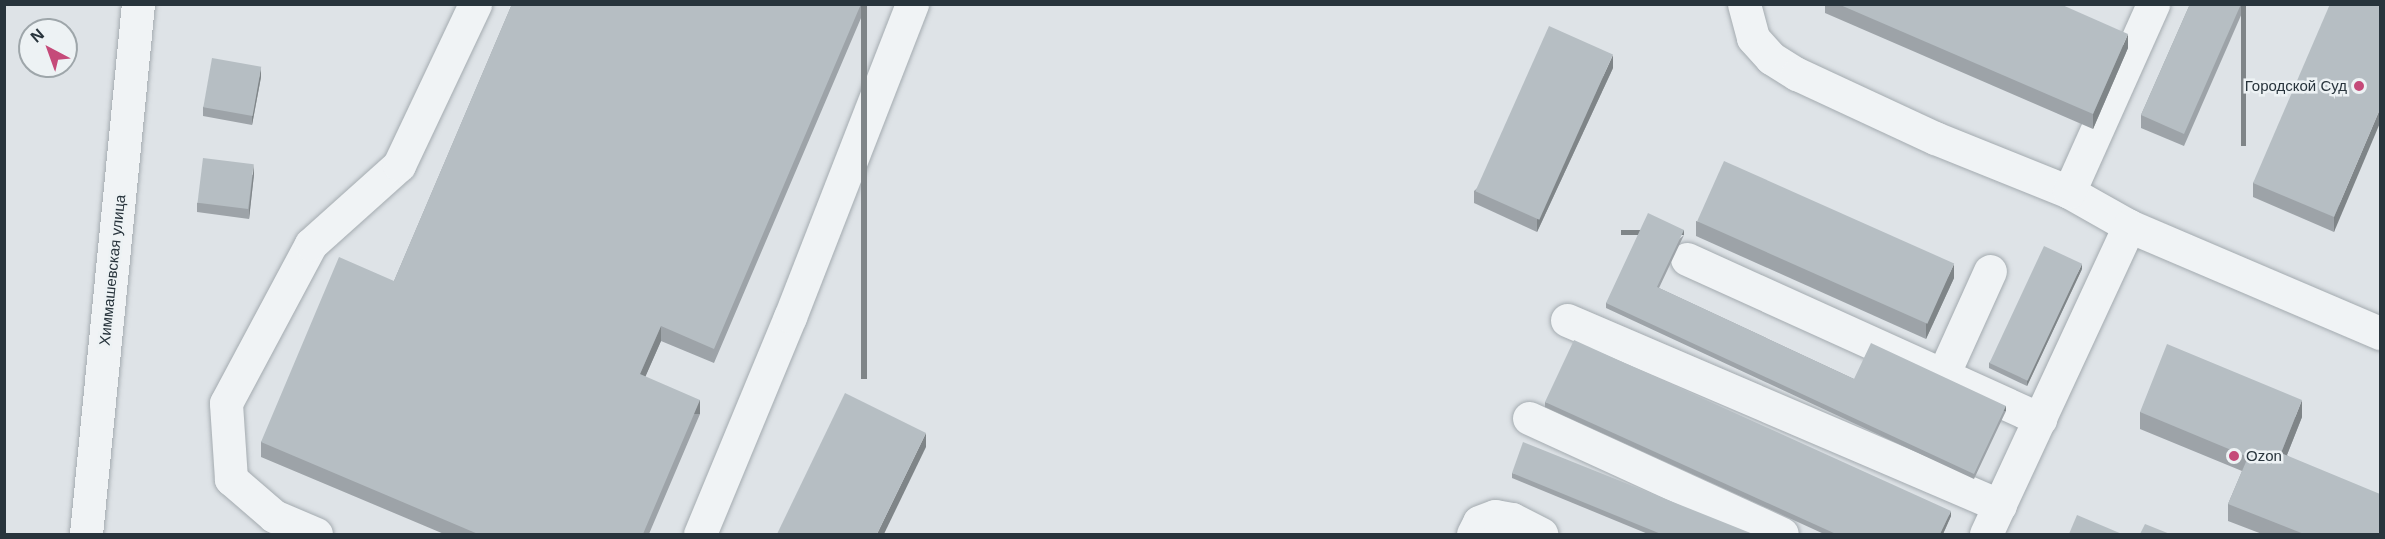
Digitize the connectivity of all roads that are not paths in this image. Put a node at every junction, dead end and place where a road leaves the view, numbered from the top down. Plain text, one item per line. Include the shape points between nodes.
1 (138, 4) edge
2 (475, 4) edge
3 (912, 4) edge
4 (1744, 4) edge
5 (2153, 4) edge
6 (2069, 192) junction
7 (2129, 226) junction
8 (1687, 259) dead end
9 (1990, 271) dead end
10 (1567, 320) dead end
11 (2380, 333) edge
12 (1943, 375) junction
13 (1529, 418) dead end
14 (2040, 419) junction
15 (1993, 520) edge
16 (86, 534) edge
17 (316, 534) edge
18 (700, 534) edge
19 (1473, 534) edge
20 (1541, 534) edge
21 (1782, 534) edge

1 - 16 street, Химмашевская улица
2 - 17 street via 399,165 311,244 226,403 231,479 274,516
3 - 18 street
4 - 6 street via 1753,38 1771,58 1935,138
5 - 6 street
6 - 7 street
7 - 11 street
7 - 14 street
8 - 12 street
9 - 12 street
10 - 15 street
12 - 14 street
13 - 21 street
14 - 15 street
19 - 20 street via 1479,522 1495,516 1512,519

